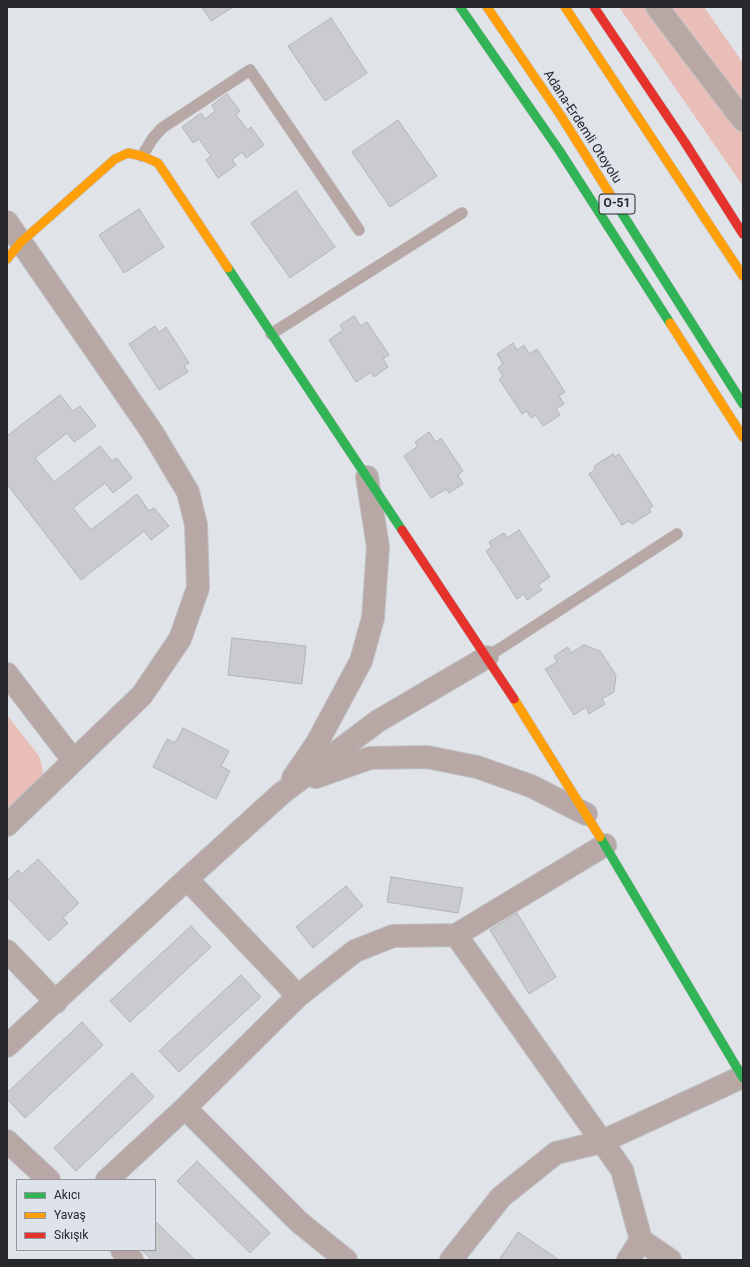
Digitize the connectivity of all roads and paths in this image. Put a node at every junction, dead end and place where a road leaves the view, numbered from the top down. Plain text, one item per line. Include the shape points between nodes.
1 (460, 7) edge
2 (487, 7) edge
3 (565, 7) edge
4 (594, 7) edge
5 (657, 7) edge
6 (743, 120) edge
7 (142, 156) junction
8 (462, 213) dead end
9 (7, 222) edge
10 (359, 230) dead end
11 (743, 234) edge
12 (21, 242) junction
13 (7, 259) edge
14 (743, 276) edge
15 (271, 334) junction
16 (743, 404) edge
17 (743, 437) edge
18 (366, 477) junction
19 (677, 534) dead end
20 (487, 657) junction
21 (7, 674) edge
22 (73, 760) junction
23 (282, 793) junction
24 (586, 814) junction
25 (7, 825) edge
26 (605, 846) junction
27 (187, 878) junction
28 (456, 935) junction
29 (7, 950) edge
30 (298, 996) junction
31 (56, 1002) junction
32 (7, 1046) edge
33 (743, 1077) edge
34 (185, 1108) junction
35 (7, 1141) edge
36 (601, 1142) junction
37 (48, 1179) edge
38 (108, 1179) edge
39 (641, 1240) junction
40 (123, 1251) edge
41 (132, 1260) edge
42 (346, 1260) edge
43 (451, 1260) edge
44 (628, 1260) edge
45 (670, 1260) edge

1 - 17 main road via 559,150
2 - 16 main road, Adana-Erdemli Otoyolu / O-51 via 561,116
3 - 14 main road
4 - 11 main road
5 - 6 street
7 - 10 lane via 162,128 250,70
7 - 12 main road via 128,153 115,159
7 - 15 main road via 158,164
8 - 15 lane
9 - 12 street
12 - 13 main road
12 - 22 street via 152,432 188,492 196,525 198,588 180,639 142,695
15 - 18 main road
18 - 20 main road
18 - 23 street via 378,547 373,618 361,661 317,742
19 - 20 lane
20 - 23 street via 378,721
20 - 24 main road
21 - 22 street
22 - 25 street
23 - 24 street via 324,773 370,758 427,757 477,767 531,786
23 - 27 street
24 - 26 main road
26 - 28 street
26 - 33 main road
27 - 30 street
27 - 31 street
28 - 30 street via 393,936 355,951
28 - 36 street
29 - 31 street
30 - 34 street
31 - 32 street
33 - 36 street
34 - 38 street
34 - 42 street via 299,1222
35 - 37 street
36 - 39 street via 622,1170
36 - 43 street via 556,1153 501,1197
39 - 44 street
39 - 45 street
40 - 41 street

